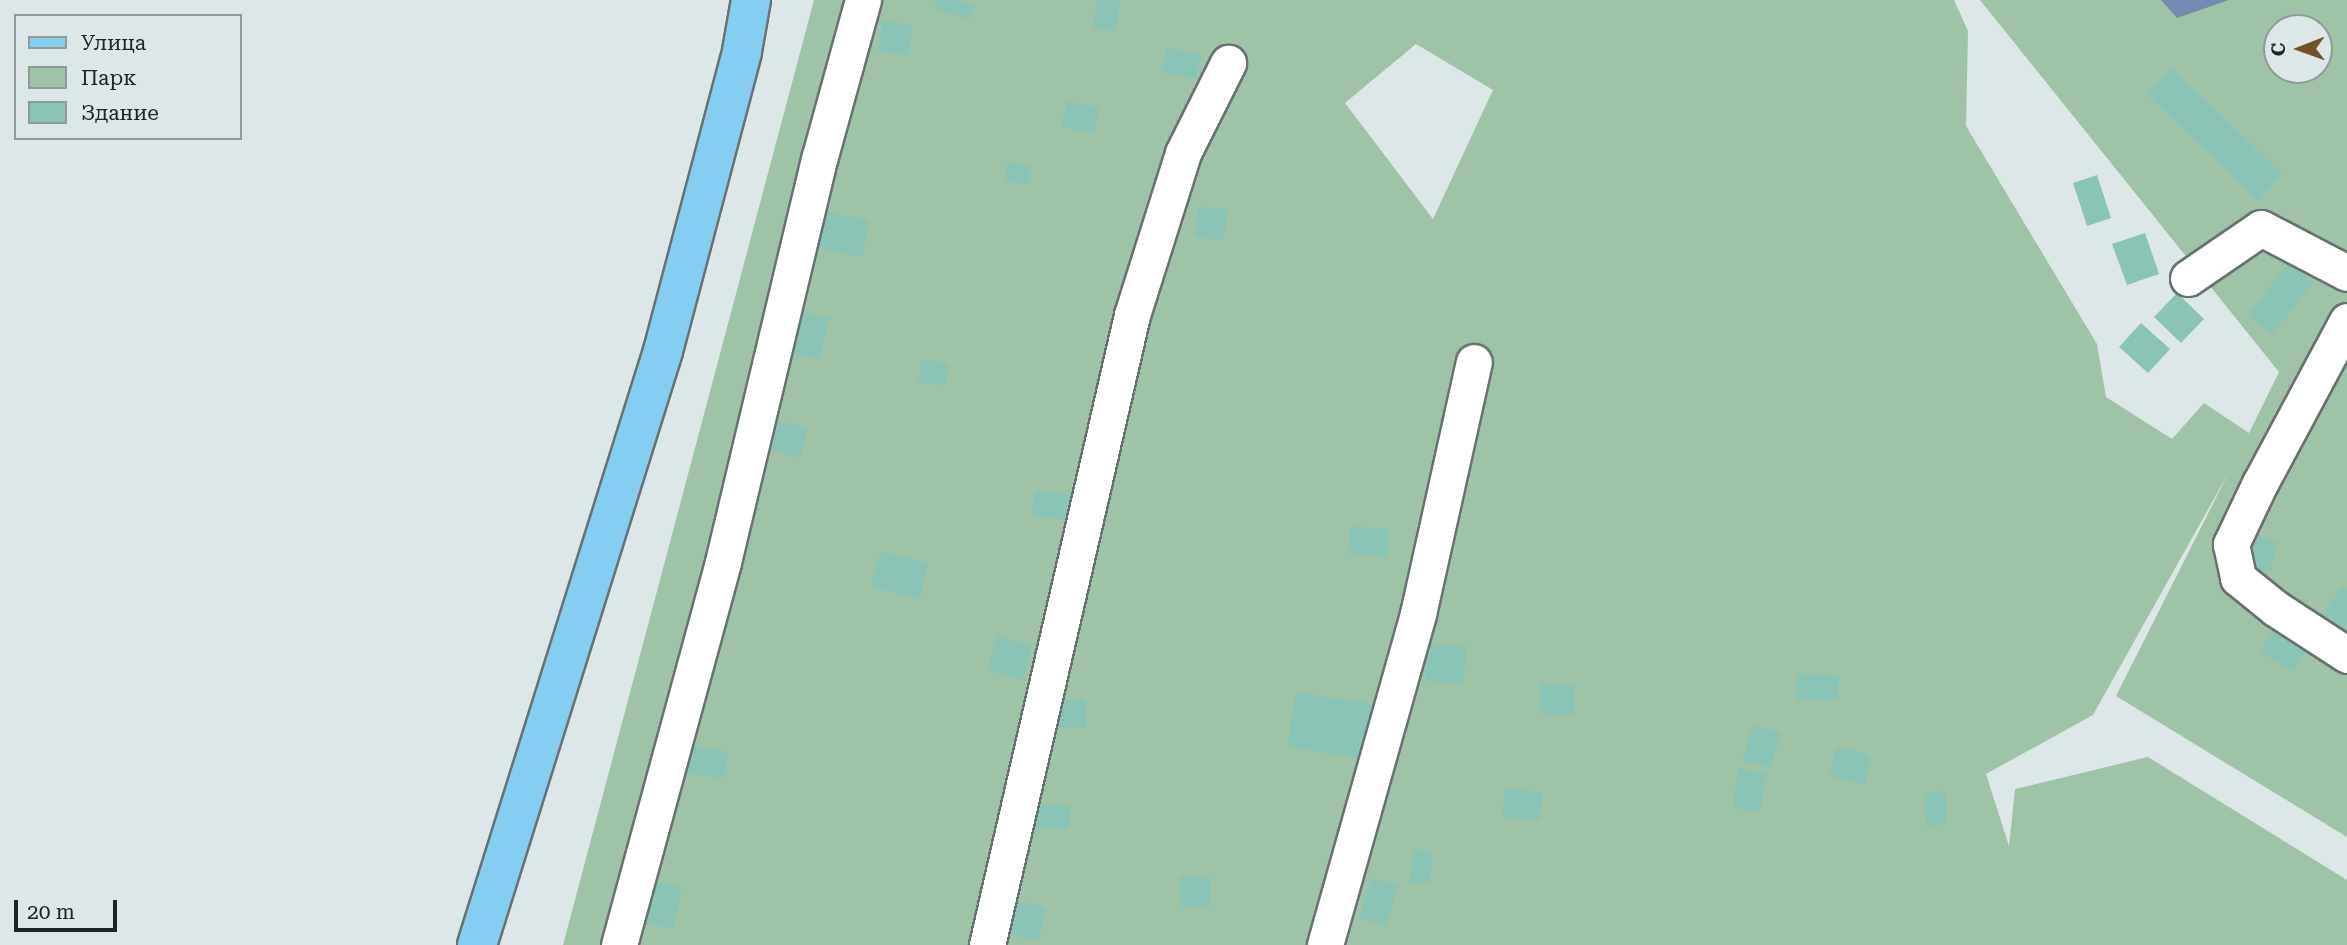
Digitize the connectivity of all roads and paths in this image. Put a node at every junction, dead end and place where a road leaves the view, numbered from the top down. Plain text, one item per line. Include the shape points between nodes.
1 (751, 0) edge
2 (863, 0) edge
3 (1228, 63) dead end
4 (2347, 272) edge
5 (2188, 278) dead end
6 (2347, 321) edge
7 (1474, 362) dead end
8 (2347, 655) edge
9 (477, 945) edge
10 (619, 945) edge
11 (987, 945) edge
12 (1325, 945) edge

1 - 9 main road via 742,51 663,351
2 - 10 lane via 820,156 723,562
3 - 11 lane via 1183,153 1132,315
4 - 5 lane via 2261,228
6 - 8 lane via 2231,544 2238,578
7 - 12 lane via 1418,614

